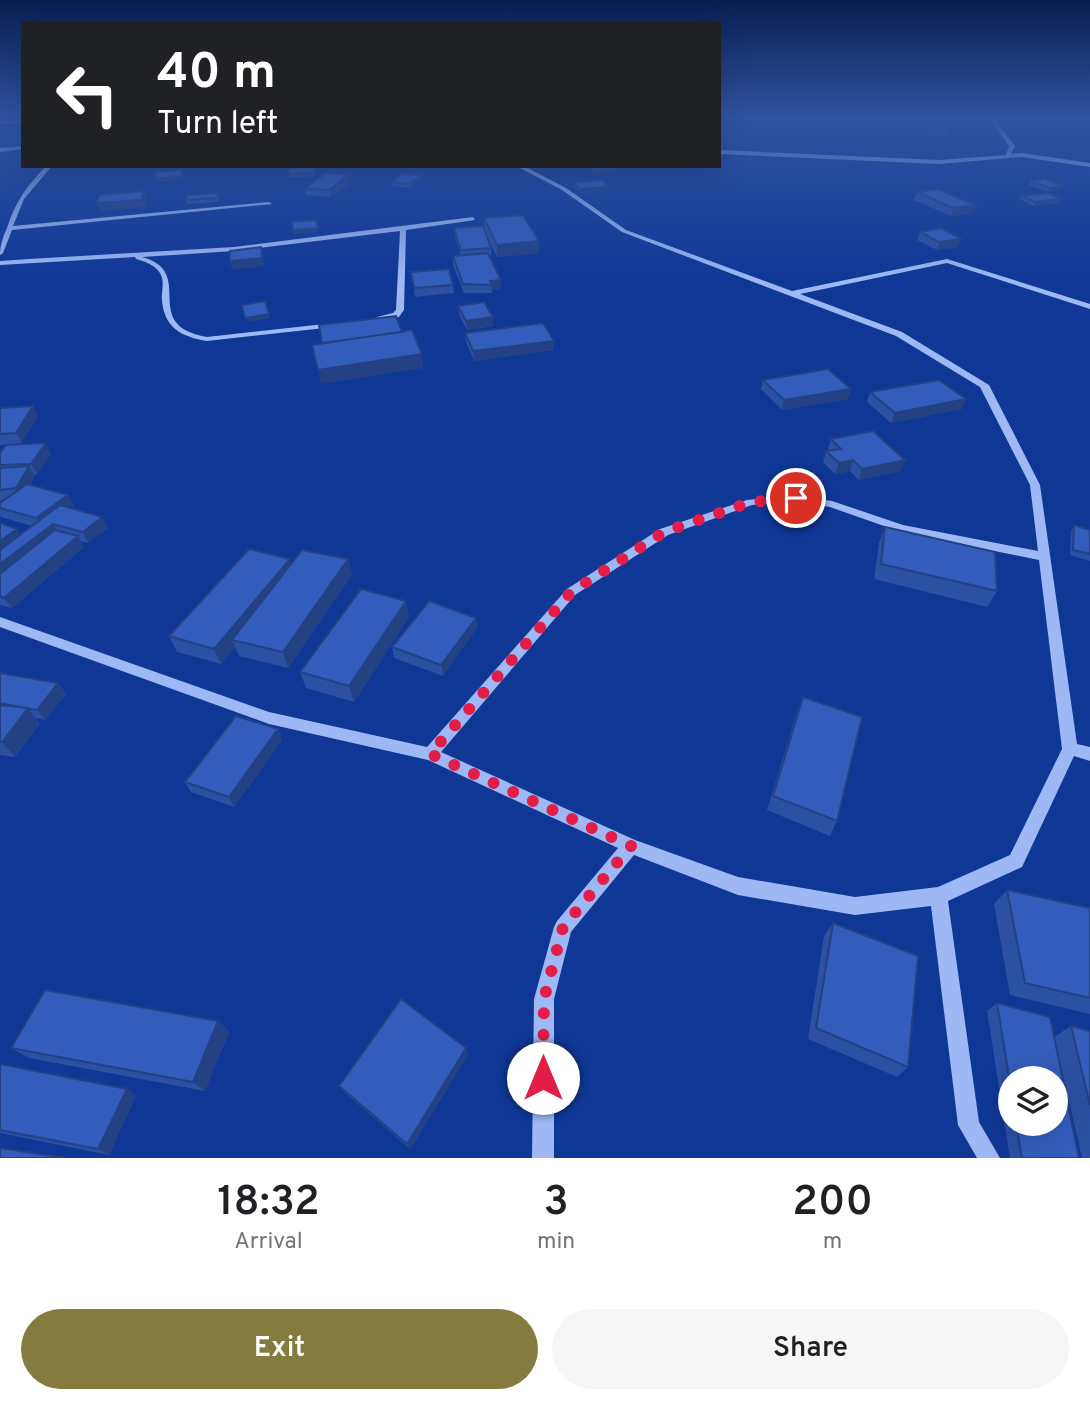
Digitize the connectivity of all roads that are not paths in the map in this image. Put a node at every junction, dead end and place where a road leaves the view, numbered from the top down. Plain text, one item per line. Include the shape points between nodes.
1 (44, 172) edge
2 (531, 172) edge
3 (269, 204) dead end
4 (473, 219) dead end
5 (12, 228) junction
6 (403, 228) junction
7 (0, 253) edge
8 (131, 256) junction
9 (0, 263) edge
10 (791, 293) junction
11 (1090, 307) edge
12 (369, 321) edge
13 (342, 324) edge
14 (1046, 557) junction
15 (0, 622) edge
16 (1070, 750) junction
17 (430, 754) junction
18 (1090, 754) edge
19 (631, 846) junction
20 (939, 896) junction
21 (543, 1158) edge
22 (989, 1158) edge

1 - 5 street via 21,200
2 - 10 street via 624,231
3 - 5 street
4 - 6 street
5 - 7 street
6 - 8 street via 234,249
6 - 12 street via 400,310 396,316
8 - 9 street
8 - 13 street via 153,262 166,277 169,319 190,337
10 - 11 street via 947,261
10 - 14 street via 900,334 984,385 1035,485
14 - 16 street
14 - 17 street via 901,528 832,504 796,498 751,502 664,532 571,592
15 - 17 street via 269,718
16 - 18 street
16 - 20 street via 1016,861
17 - 19 street
19 - 20 street via 738,886 842,904
19 - 21 street via 563,927 544,999
20 - 22 street via 970,1125

